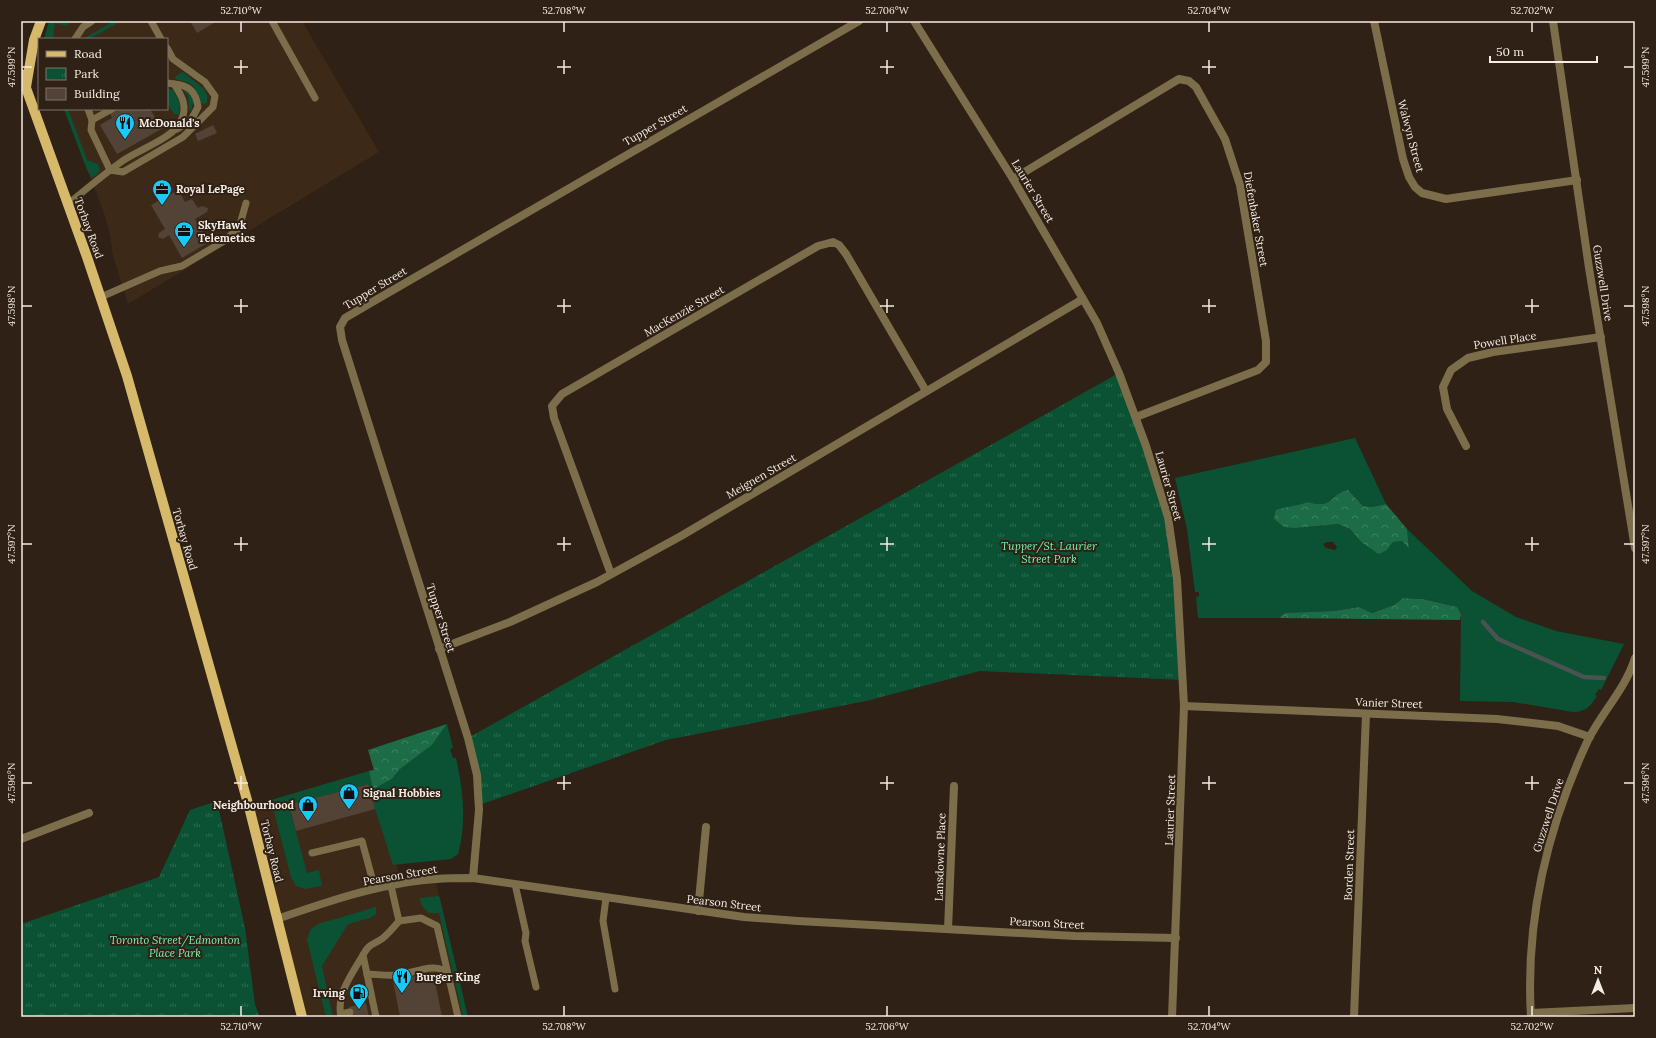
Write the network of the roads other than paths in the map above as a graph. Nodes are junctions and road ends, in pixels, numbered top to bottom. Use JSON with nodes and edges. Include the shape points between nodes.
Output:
{"nodes":[{"id":1,"x":41,"y":21,"type":"edge"},
{"id":2,"x":92,"y":21,"type":"edge"},
{"id":3,"x":151,"y":21,"type":"edge"},
{"id":4,"x":272,"y":21,"type":"edge"},
{"id":5,"x":859,"y":21,"type":"edge"},
{"id":6,"x":914,"y":21,"type":"edge"},
{"id":7,"x":1374,"y":21,"type":"edge"},
{"id":8,"x":1553,"y":21,"type":"edge"},
{"id":9,"x":75,"y":38,"type":"edge"},
{"id":10,"x":161,"y":38,"type":"edge"},
{"id":11,"x":168,"y":50,"type":"edge"},
{"id":12,"x":21,"y":74,"type":"edge"},
{"id":13,"x":171,"y":84,"type":"edge"},
{"id":14,"x":24,"y":86,"type":"edge"},
{"id":15,"x":316,"y":98,"type":"dead end"},
{"id":16,"x":88,"y":110,"type":"edge"},
{"id":17,"x":110,"y":110,"type":"edge"},
{"id":18,"x":92,"y":120,"type":"junction"},
{"id":19,"x":175,"y":130,"type":"junction"},
{"id":20,"x":110,"y":170,"type":"junction"},
{"id":21,"x":1013,"y":179,"type":"junction"},
{"id":22,"x":1577,"y":180,"type":"junction"},
{"id":23,"x":246,"y":203,"type":"dead end"},
{"id":24,"x":68,"y":204,"type":"junction"},
{"id":25,"x":101,"y":298,"type":"junction"},
{"id":26,"x":1083,"y":299,"type":"junction"},
{"id":27,"x":1601,"y":337,"type":"junction"},
{"id":28,"x":926,"y":391,"type":"junction"},
{"id":29,"x":1136,"y":417,"type":"junction"},
{"id":30,"x":1466,"y":446,"type":"dead end"},
{"id":31,"x":1635,"y":548,"type":"edge"},
{"id":32,"x":611,"y":574,"type":"junction"},
{"id":33,"x":439,"y":649,"type":"junction"},
{"id":34,"x":1635,"y":658,"type":"edge"},
{"id":35,"x":1184,"y":706,"type":"junction"},
{"id":36,"x":1366,"y":714,"type":"junction"},
{"id":37,"x":1590,"y":738,"type":"junction"},
{"id":38,"x":954,"y":786,"type":"dead end"},
{"id":39,"x":89,"y":813,"type":"dead end"},
{"id":40,"x":706,"y":827,"type":"dead end"},
{"id":41,"x":21,"y":839,"type":"edge"},
{"id":42,"x":312,"y":853,"type":"dead end"},
{"id":43,"x":473,"y":878,"type":"junction"},
{"id":44,"x":515,"y":884,"type":"junction"},
{"id":45,"x":391,"y":886,"type":"junction"},
{"id":46,"x":375,"y":889,"type":"junction"},
{"id":47,"x":606,"y":898,"type":"junction"},
{"id":48,"x":698,"y":911,"type":"junction"},
{"id":49,"x":277,"y":918,"type":"junction"},
{"id":50,"x":399,"y":921,"type":"junction"},
{"id":51,"x":948,"y":929,"type":"junction"},
{"id":52,"x":1176,"y":938,"type":"junction"},
{"id":53,"x":363,"y":954,"type":"junction"},
{"id":54,"x":367,"y":974,"type":"junction"},
{"id":55,"x":448,"y":974,"type":"junction"},
{"id":56,"x":536,"y":987,"type":"dead end"},
{"id":57,"x":615,"y":989,"type":"dead end"},
{"id":58,"x":1635,"y":1008,"type":"edge"},
{"id":59,"x":350,"y":1012,"type":"dead end"},
{"id":60,"x":341,"y":1015,"type":"edge"},
{"id":61,"x":1531,"y":1015,"type":"edge"},
{"id":62,"x":302,"y":1017,"type":"edge"},
{"id":63,"x":376,"y":1017,"type":"edge"},
{"id":64,"x":458,"y":1017,"type":"edge"},
{"id":65,"x":1172,"y":1017,"type":"edge"},
{"id":66,"x":1354,"y":1017,"type":"edge"}],
"edges":[{"from":1,"to":14,"type":"main road"},
{"from":2,"to":9,"type":"lane","via":[[83,26]]},
{"from":3,"to":10,"type":"lane"},
{"from":4,"to":15,"type":"lane"},
{"from":5,"to":33,"type":"street","name":"Tupper Street","via":[[345,318],[340,327],[342,340]]},
{"from":6,"to":21,"type":"street","name":"Laurier Street"},
{"from":7,"to":22,"type":"street","name":"Walwyn Street","via":[[1403,159],[1415,188],[1422,193],[1446,199]]},
{"from":8,"to":22,"type":"street","name":"Guzzwell Drive"},
{"from":11,"to":20,"type":"lane","via":[[173,59],[205,82],[215,96],[213,107],[183,137],[122,172]]},
{"from":12,"to":14,"type":"main road","name":"Torbay Road"},
{"from":13,"to":19,"type":"lane","via":[[181,94],[185,106]]},
{"from":13,"to":19,"type":"lane","via":[[186,85],[195,94],[198,107],[191,120]]},
{"from":14,"to":24,"type":"main road","name":"Torbay Road"},
{"from":16,"to":18,"type":"lane"},
{"from":17,"to":18,"type":"lane"},
{"from":18,"to":20,"type":"lane","via":[[91,130]]},
{"from":19,"to":20,"type":"lane"},
{"from":20,"to":24,"type":"lane"},
{"from":21,"to":26,"type":"street","name":"Laurier Street"},
{"from":21,"to":29,"type":"street","name":"Diefenbaker Street","via":[[1179,79],[1189,81],[1196,87],[1225,139],[1240,185],[1266,341],[1266,362],[1258,370]]},
{"from":22,"to":27,"type":"street","name":"Guzzwell Drive"},
{"from":23,"to":25,"type":"lane","via":[[239,228],[224,241],[182,266],[160,272]]},
{"from":24,"to":25,"type":"main road","name":"Torbay Road"},
{"from":25,"to":49,"type":"main road","name":"Torbay Road","via":[[127,376]]},
{"from":26,"to":28,"type":"street","name":"Meignen Street"},
{"from":26,"to":29,"type":"street","name":"Laurier Street","via":[[1109,348]]},
{"from":27,"to":30,"type":"street","name":"Powell Place","via":[[1474,356],[1451,370],[1443,387],[1447,409]]},
{"from":27,"to":31,"type":"street","name":"Guzzwell Drive"},
{"from":28,"to":32,"type":"street","name":"Meignen Street","via":[[708,520]]},
{"from":28,"to":32,"type":"street","name":"MacKenzie Street","via":[[846,254],[834,242],[818,246],[562,394],[552,406],[554,418]]},
{"from":29,"to":35,"type":"street","name":"Laurier Street","via":[[1158,482],[1173,543]]},
{"from":32,"to":33,"type":"street","name":"Meignen Street","via":[[510,622]]},
{"from":33,"to":43,"type":"street","name":"Tupper Street","via":[[468,738],[477,775],[479,810]]},
{"from":34,"to":37,"type":"street","name":"Guzzwell Drive","via":[[1614,700]]},
{"from":35,"to":36,"type":"street","name":"Vanier Street"},
{"from":35,"to":52,"type":"street","name":"Laurier Street"},
{"from":36,"to":37,"type":"street","name":"Vanier Street","via":[[1528,721],[1558,726]]},
{"from":36,"to":66,"type":"street","name":"Borden Street"},
{"from":37,"to":61,"type":"street","name":"Guzzwell Drive","via":[[1562,801],[1541,880],[1532,951]]},
{"from":38,"to":51,"type":"street","name":"Lansdowne Place"},
{"from":39,"to":41,"type":"street"},
{"from":40,"to":48,"type":"street"},
{"from":42,"to":46,"type":"lane","via":[[362,841]]},
{"from":43,"to":44,"type":"street","name":"Pearson Street"},
{"from":43,"to":45,"type":"street","name":"Pearson Street","via":[[435,879]]},
{"from":44,"to":47,"type":"street","name":"Pearson Street"},
{"from":44,"to":56,"type":"lane","via":[[526,933],[524,941]]},
{"from":45,"to":46,"type":"street","name":"Pearson Street"},
{"from":45,"to":50,"type":"lane"},
{"from":46,"to":49,"type":"street","name":"Pearson Street"},
{"from":47,"to":48,"type":"street","name":"Pearson Street"},
{"from":47,"to":57,"type":"lane","via":[[603,921]]},
{"from":48,"to":51,"type":"street","name":"Pearson Street","via":[[798,921]]},
{"from":49,"to":62,"type":"main road","name":"Torbay Road"},
{"from":50,"to":53,"type":"lane","via":[[381,940],[366,948]]},
{"from":50,"to":55,"type":"lane","via":[[421,918],[437,926]]},
{"from":51,"to":52,"type":"street","name":"Pearson Street"},
{"from":52,"to":65,"type":"street","name":"Laurier Street"},
{"from":53,"to":54,"type":"lane"},
{"from":53,"to":60,"type":"lane","via":[[345,986],[340,1003]]},
{"from":54,"to":55,"type":"lane","via":[[397,976],[436,968]]},
{"from":54,"to":63,"type":"lane","via":[[371,1008]]},
{"from":55,"to":64,"type":"lane"},
{"from":58,"to":61,"type":"street"},
{"from":59,"to":60,"type":"lane"}]}
